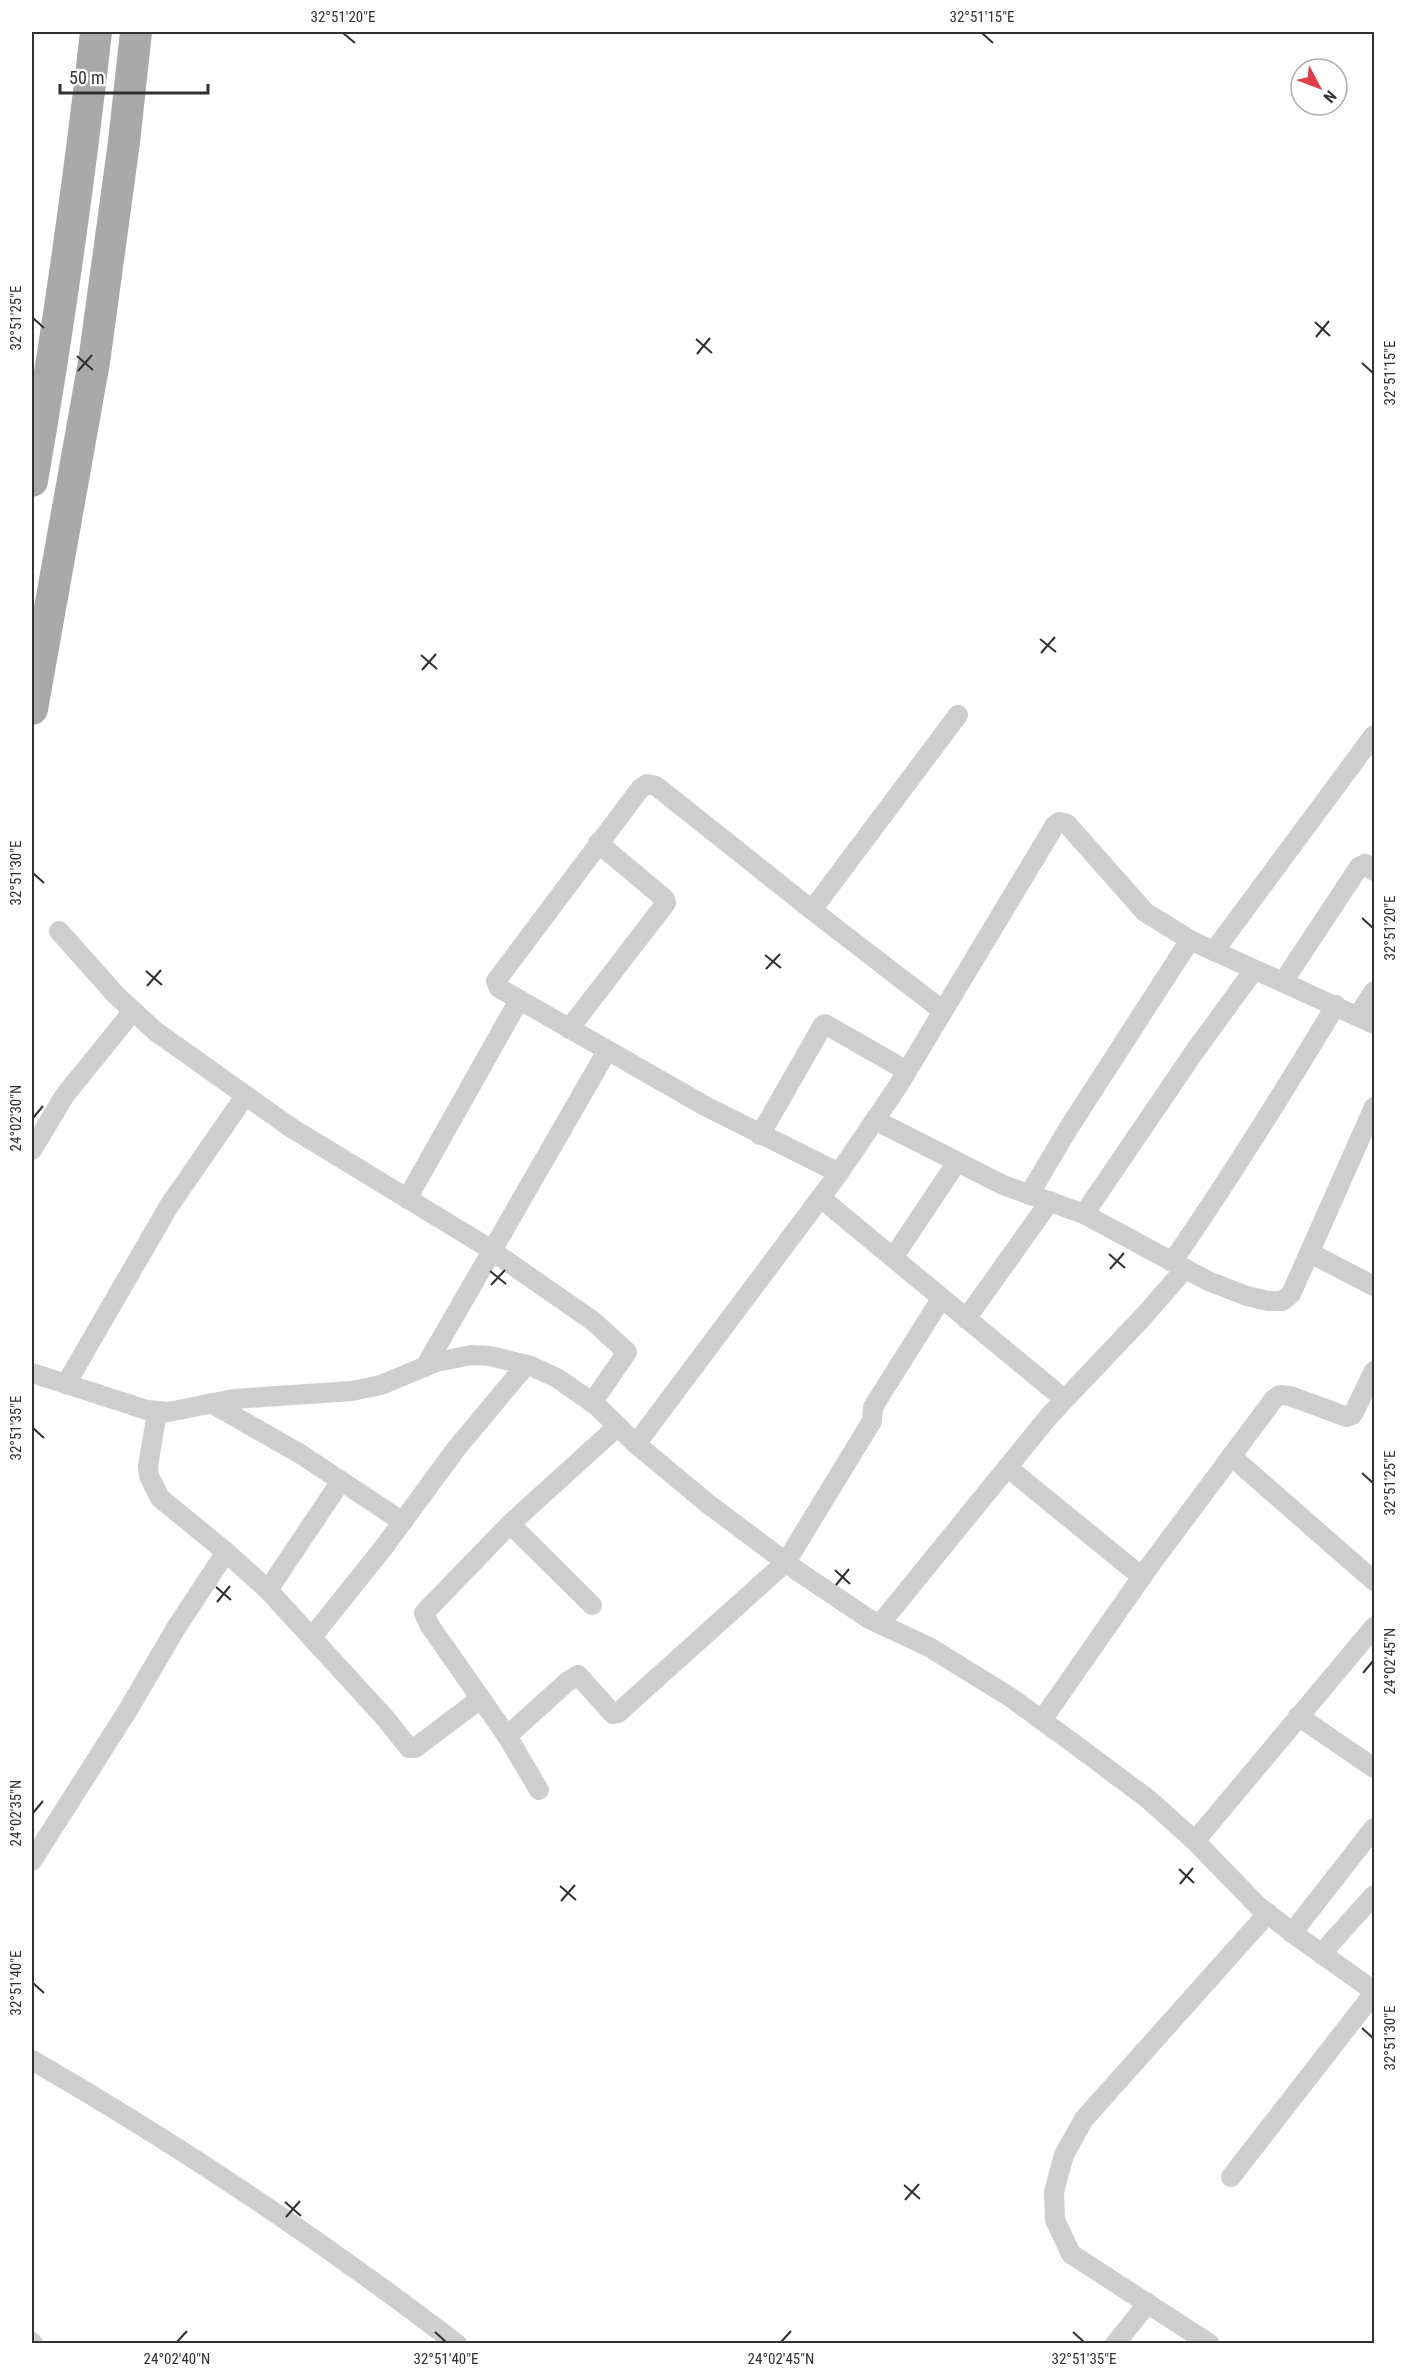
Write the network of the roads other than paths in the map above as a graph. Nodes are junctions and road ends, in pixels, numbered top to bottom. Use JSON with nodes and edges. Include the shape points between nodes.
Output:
{"nodes":[{"id":1,"x":96,"y":32,"type":"edge"},
{"id":2,"x":136,"y":32,"type":"edge"},
{"id":3,"x":32,"y":481,"type":"edge"},
{"id":4,"x":32,"y":709,"type":"edge"},
{"id":5,"x":958,"y":715,"type":"dead end"},
{"id":6,"x":1374,"y":735,"type":"edge"},
{"id":7,"x":598,"y":843,"type":"junction"},
{"id":8,"x":1374,"y":871,"type":"edge"},
{"id":9,"x":812,"y":910,"type":"junction"},
{"id":10,"x":59,"y":931,"type":"dead end"},
{"id":11,"x":1190,"y":940,"type":"junction"},
{"id":12,"x":1214,"y":951,"type":"junction"},
{"id":13,"x":1254,"y":970,"type":"junction"},
{"id":14,"x":1283,"y":982,"type":"junction"},
{"id":15,"x":1374,"y":991,"type":"edge"},
{"id":16,"x":519,"y":1000,"type":"junction"},
{"id":17,"x":1336,"y":1005,"type":"junction"},
{"id":18,"x":133,"y":1011,"type":"junction"},
{"id":19,"x":943,"y":1011,"type":"junction"},
{"id":20,"x":1366,"y":1020,"type":"edge"},
{"id":21,"x":569,"y":1029,"type":"junction"},
{"id":22,"x":607,"y":1051,"type":"junction"},
{"id":23,"x":906,"y":1071,"type":"junction"},
{"id":24,"x":245,"y":1096,"type":"junction"},
{"id":25,"x":1374,"y":1107,"type":"edge"},
{"id":26,"x":875,"y":1120,"type":"junction"},
{"id":27,"x":760,"y":1135,"type":"junction"},
{"id":28,"x":32,"y":1150,"type":"edge"},
{"id":29,"x":957,"y":1162,"type":"junction"},
{"id":30,"x":839,"y":1173,"type":"junction"},
{"id":31,"x":1029,"y":1195,"type":"junction"},
{"id":32,"x":822,"y":1198,"type":"junction"},
{"id":33,"x":407,"y":1199,"type":"junction"},
{"id":34,"x":1050,"y":1201,"type":"junction"},
{"id":35,"x":1084,"y":1214,"type":"junction"},
{"id":36,"x":493,"y":1251,"type":"junction"},
{"id":37,"x":1310,"y":1253,"type":"junction"},
{"id":38,"x":893,"y":1258,"type":"junction"},
{"id":39,"x":1178,"y":1265,"type":"junction"},
{"id":40,"x":1374,"y":1286,"type":"edge"},
{"id":41,"x":941,"y":1299,"type":"junction"},
{"id":42,"x":966,"y":1319,"type":"junction"},
{"id":43,"x":526,"y":1365,"type":"junction"},
{"id":44,"x":425,"y":1367,"type":"junction"},
{"id":45,"x":1374,"y":1371,"type":"edge"},
{"id":46,"x":32,"y":1373,"type":"edge"},
{"id":47,"x":66,"y":1384,"type":"junction"},
{"id":48,"x":1064,"y":1399,"type":"junction"},
{"id":49,"x":592,"y":1402,"type":"junction"},
{"id":50,"x":211,"y":1403,"type":"junction"},
{"id":51,"x":157,"y":1412,"type":"junction"},
{"id":52,"x":618,"y":1426,"type":"junction"},
{"id":53,"x":636,"y":1444,"type":"junction"},
{"id":54,"x":1231,"y":1456,"type":"junction"},
{"id":55,"x":1006,"y":1467,"type":"junction"},
{"id":56,"x":341,"y":1481,"type":"junction"},
{"id":57,"x":403,"y":1522,"type":"junction"},
{"id":58,"x":510,"y":1524,"type":"junction"},
{"id":59,"x":226,"y":1552,"type":"junction"},
{"id":60,"x":786,"y":1562,"type":"junction"},
{"id":61,"x":1142,"y":1577,"type":"junction"},
{"id":62,"x":1374,"y":1581,"type":"edge"},
{"id":63,"x":268,"y":1590,"type":"junction"},
{"id":64,"x":592,"y":1605,"type":"dead end"},
{"id":65,"x":880,"y":1624,"type":"junction"},
{"id":66,"x":1374,"y":1627,"type":"edge"},
{"id":67,"x":312,"y":1637,"type":"junction"},
{"id":68,"x":480,"y":1699,"type":"junction"},
{"id":69,"x":1298,"y":1716,"type":"junction"},
{"id":70,"x":1042,"y":1720,"type":"junction"},
{"id":71,"x":507,"y":1736,"type":"junction"},
{"id":72,"x":1374,"y":1768,"type":"edge"},
{"id":73,"x":539,"y":1790,"type":"dead end"},
{"id":74,"x":1374,"y":1828,"type":"edge"},
{"id":75,"x":1196,"y":1842,"type":"junction"},
{"id":76,"x":32,"y":1861,"type":"edge"},
{"id":77,"x":1374,"y":1895,"type":"edge"},
{"id":78,"x":1268,"y":1913,"type":"junction"},
{"id":79,"x":1292,"y":1933,"type":"junction"},
{"id":80,"x":1321,"y":1954,"type":"junction"},
{"id":81,"x":1374,"y":1992,"type":"edge"},
{"id":82,"x":32,"y":2060,"type":"edge"},
{"id":83,"x":1231,"y":2177,"type":"dead end"},
{"id":84,"x":1149,"y":2303,"type":"junction"},
{"id":85,"x":457,"y":2343,"type":"edge"},
{"id":86,"x":1115,"y":2343,"type":"edge"},
{"id":87,"x":1210,"y":2343,"type":"edge"}],
"edges":[{"from":1,"to":3,"type":"main road","via":[[70,249]]},
{"from":2,"to":4,"type":"main road","via":[[94,362]]},
{"from":5,"to":9,"type":"street"},
{"from":6,"to":12,"type":"street"},
{"from":7,"to":9,"type":"street","via":[[640,789],[647,784],[656,786]]},
{"from":7,"to":16,"type":"street","via":[[496,981],[497,987]]},
{"from":7,"to":21,"type":"street","via":[[666,903]]},
{"from":8,"to":14,"type":"street","via":[[1365,864],[1359,867]]},
{"from":9,"to":19,"type":"street"},
{"from":10,"to":18,"type":"street"},
{"from":11,"to":12,"type":"street"},
{"from":11,"to":19,"type":"street","via":[[1145,912],[1067,824],[1059,822]]},
{"from":11,"to":31,"type":"street"},
{"from":12,"to":13,"type":"street"},
{"from":13,"to":14,"type":"street"},
{"from":13,"to":35,"type":"street"},
{"from":14,"to":17,"type":"street"},
{"from":15,"to":20,"type":"street"},
{"from":16,"to":21,"type":"street"},
{"from":16,"to":33,"type":"street"},
{"from":17,"to":20,"type":"street"},
{"from":17,"to":39,"type":"street"},
{"from":18,"to":24,"type":"street"},
{"from":18,"to":28,"type":"street","via":[[65,1095]]},
{"from":19,"to":23,"type":"street"},
{"from":21,"to":22,"type":"street"},
{"from":22,"to":27,"type":"street"},
{"from":22,"to":36,"type":"street"},
{"from":23,"to":26,"type":"street"},
{"from":23,"to":27,"type":"street","via":[[823,1025]]},
{"from":24,"to":33,"type":"street"},
{"from":24,"to":47,"type":"street","via":[[170,1206]]},
{"from":25,"to":37,"type":"street"},
{"from":26,"to":29,"type":"street"},
{"from":26,"to":30,"type":"street"},
{"from":27,"to":30,"type":"street"},
{"from":29,"to":31,"type":"street"},
{"from":29,"to":38,"type":"street"},
{"from":30,"to":32,"type":"street"},
{"from":31,"to":34,"type":"street"},
{"from":32,"to":38,"type":"street"},
{"from":32,"to":53,"type":"street"},
{"from":33,"to":36,"type":"street"},
{"from":34,"to":35,"type":"street"},
{"from":34,"to":42,"type":"street"},
{"from":35,"to":39,"type":"street"},
{"from":36,"to":44,"type":"street"},
{"from":36,"to":49,"type":"street","via":[[593,1321],[627,1352]]},
{"from":37,"to":39,"type":"street","via":[[1291,1294],[1282,1301],[1247,1296]]},
{"from":37,"to":40,"type":"street"},
{"from":38,"to":41,"type":"street"},
{"from":39,"to":48,"type":"street","via":[[1143,1317]]},
{"from":41,"to":42,"type":"street"},
{"from":41,"to":60,"type":"street","via":[[873,1407],[872,1421]]},
{"from":42,"to":48,"type":"street"},
{"from":43,"to":44,"type":"street","via":[[472,1355]]},
{"from":43,"to":49,"type":"street","via":[[557,1378]]},
{"from":43,"to":57,"type":"street","via":[[456,1449]]},
{"from":44,"to":50,"type":"street","via":[[381,1385],[352,1391],[234,1398]]},
{"from":45,"to":54,"type":"street","via":[[1353,1415],[1347,1417],[1280,1395]]},
{"from":46,"to":47,"type":"street"},
{"from":47,"to":51,"type":"street"},
{"from":48,"to":55,"type":"street"},
{"from":49,"to":52,"type":"street"},
{"from":50,"to":51,"type":"street"},
{"from":50,"to":56,"type":"street"},
{"from":51,"to":59,"type":"street","via":[[148,1466],[152,1483],[160,1498]]},
{"from":52,"to":53,"type":"street"},
{"from":52,"to":58,"type":"street"},
{"from":53,"to":60,"type":"street"},
{"from":54,"to":61,"type":"street"},
{"from":54,"to":62,"type":"street"},
{"from":55,"to":61,"type":"street"},
{"from":55,"to":65,"type":"street"},
{"from":56,"to":57,"type":"street"},
{"from":56,"to":63,"type":"street"},
{"from":57,"to":67,"type":"street"},
{"from":58,"to":64,"type":"street"},
{"from":58,"to":68,"type":"street","via":[[424,1613]]},
{"from":59,"to":63,"type":"street"},
{"from":59,"to":76,"type":"street"},
{"from":60,"to":65,"type":"street"},
{"from":60,"to":71,"type":"street","via":[[618,1713],[613,1714],[578,1675]]},
{"from":61,"to":70,"type":"street"},
{"from":63,"to":67,"type":"street"},
{"from":65,"to":70,"type":"street","via":[[930,1647]]},
{"from":66,"to":69,"type":"street"},
{"from":67,"to":68,"type":"street","via":[[410,1749]]},
{"from":68,"to":71,"type":"street"},
{"from":69,"to":72,"type":"street"},
{"from":69,"to":75,"type":"street"},
{"from":70,"to":75,"type":"street","via":[[1148,1799]]},
{"from":71,"to":73,"type":"street"},
{"from":74,"to":79,"type":"street"},
{"from":75,"to":78,"type":"street"},
{"from":77,"to":80,"type":"street"},
{"from":78,"to":79,"type":"street"},
{"from":78,"to":84,"type":"street","via":[[1084,2119],[1064,2155],[1054,2192],[1055,2220],[1071,2254]]},
{"from":79,"to":80,"type":"street"},
{"from":80,"to":81,"type":"street"},
{"from":81,"to":83,"type":"street"},
{"from":82,"to":85,"type":"street","via":[[129,2117],[296,2228]]},
{"from":84,"to":86,"type":"street"},
{"from":84,"to":87,"type":"street"}]}
